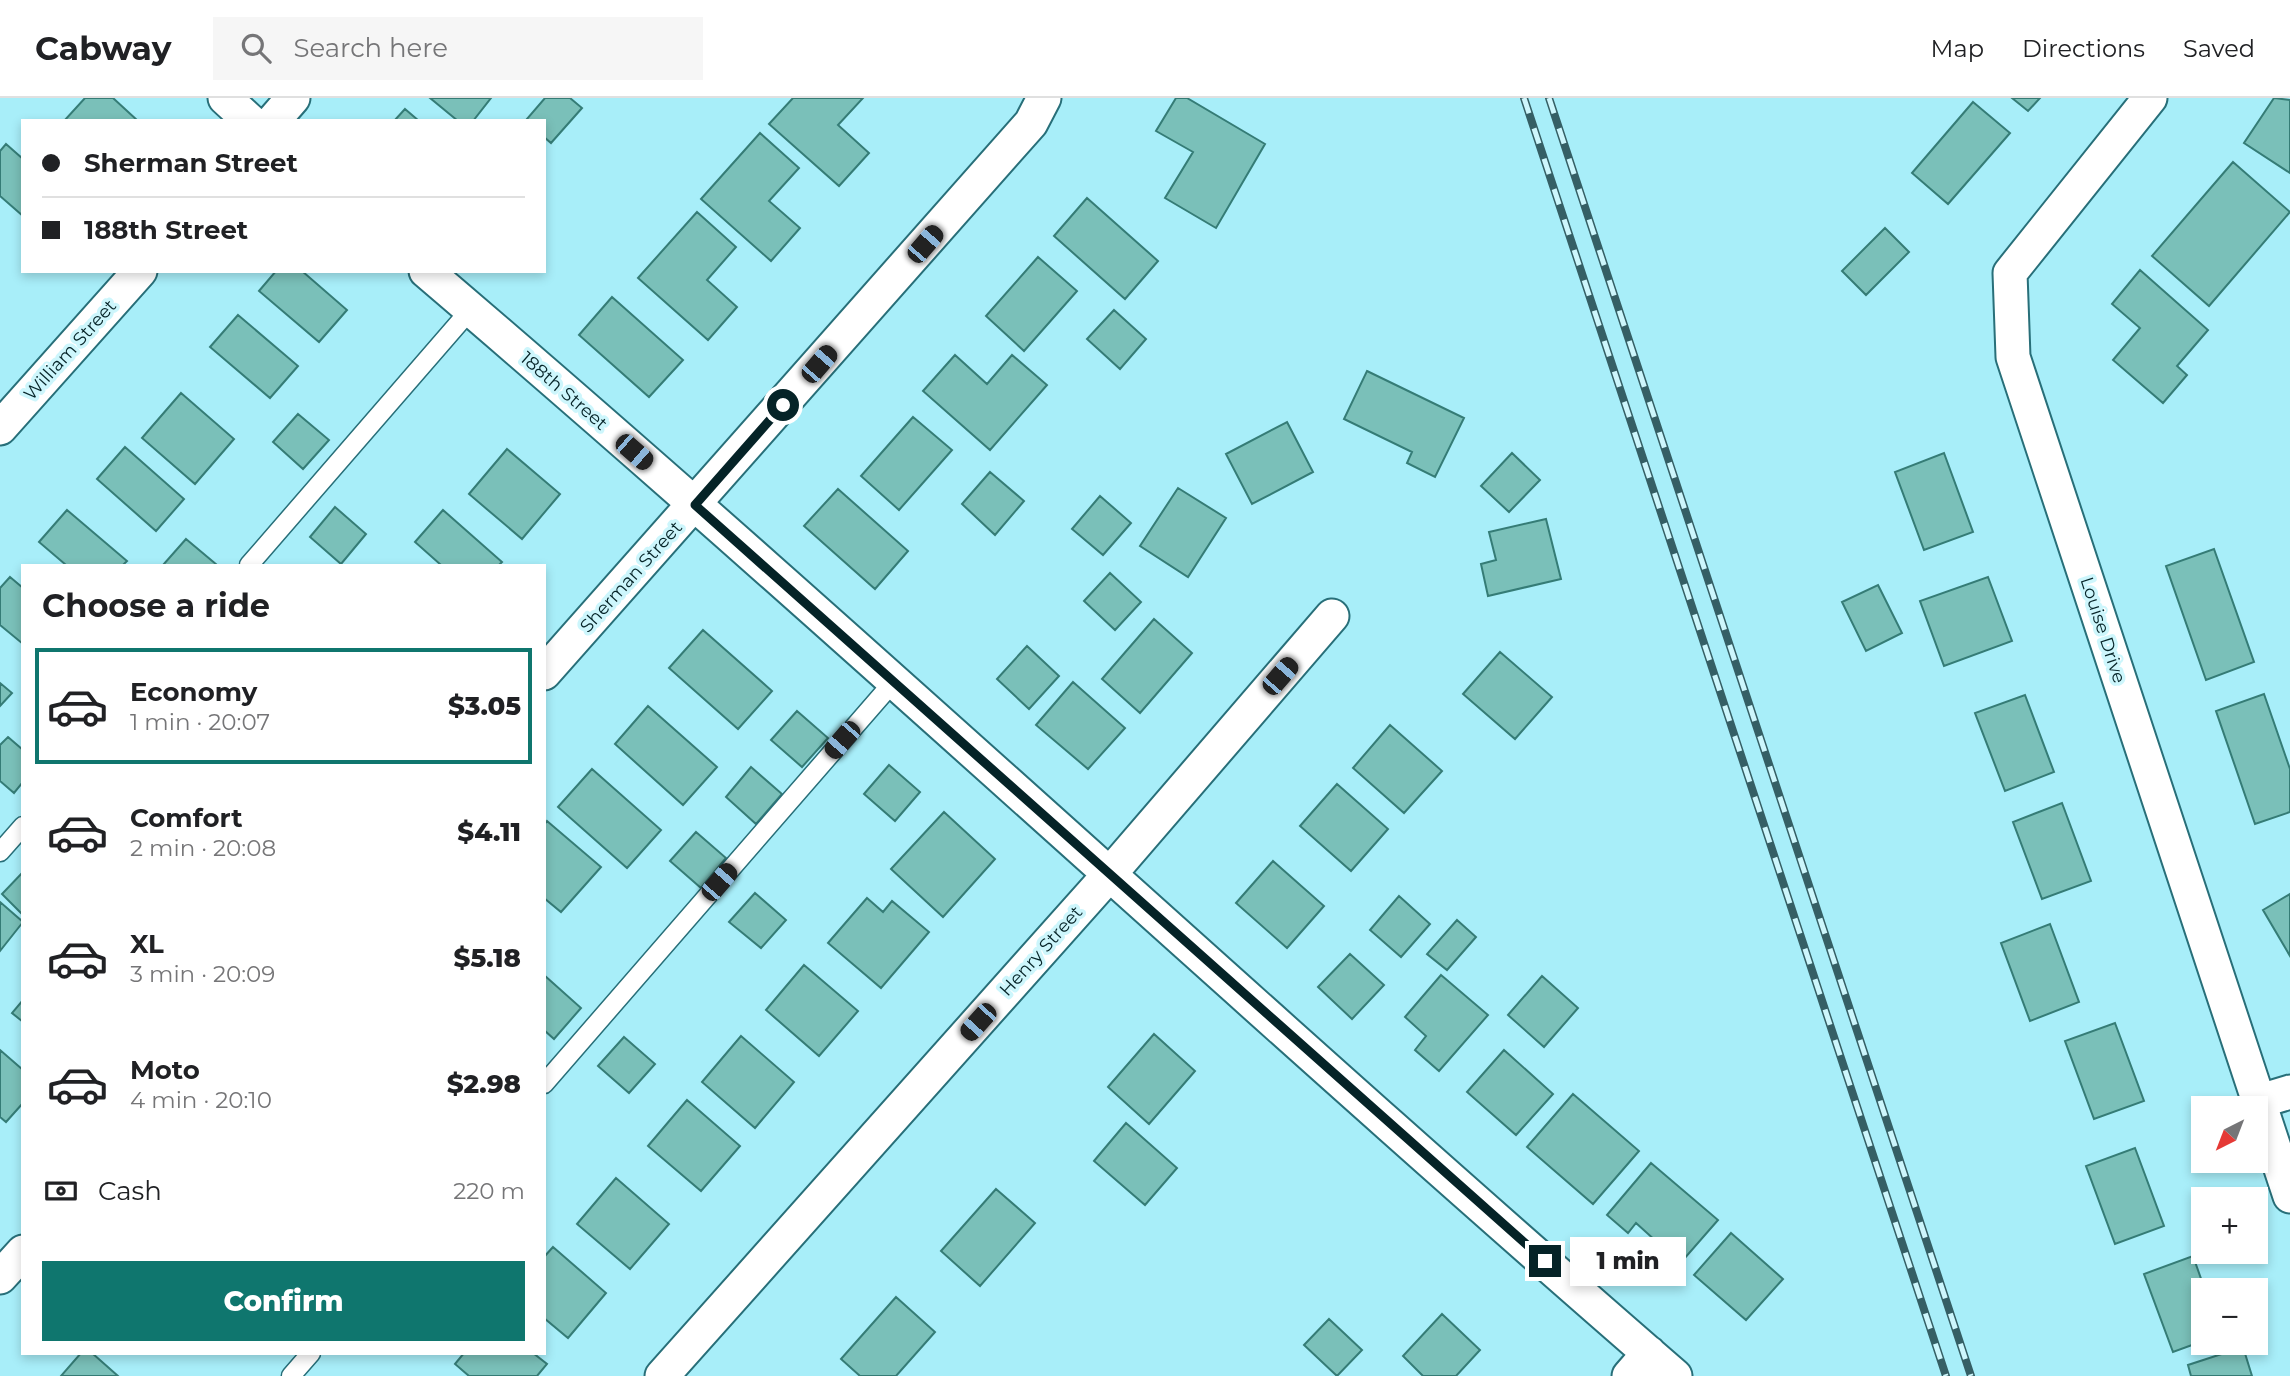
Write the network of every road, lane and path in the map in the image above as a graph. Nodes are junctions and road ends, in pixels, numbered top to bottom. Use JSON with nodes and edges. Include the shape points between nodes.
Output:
{"nodes":[{"id":1,"x":225,"y":98,"type":"edge"},
{"id":2,"x":293,"y":98,"type":"edge"},
{"id":3,"x":1044,"y":98,"type":"edge"},
{"id":4,"x":2150,"y":98,"type":"edge"},
{"id":5,"x":248,"y":119,"type":"edge"},
{"id":6,"x":275,"y":119,"type":"edge"},
{"id":7,"x":138,"y":273,"type":"edge"},
{"id":8,"x":428,"y":273,"type":"edge"},
{"id":9,"x":471,"y":310,"type":"junction"},
{"id":10,"x":0,"y":428,"type":"edge"},
{"id":11,"x":695,"y":505,"type":"junction"},
{"id":12,"x":250,"y":564,"type":"edge"},
{"id":13,"x":1332,"y":616,"type":"dead end"},
{"id":14,"x":546,"y":671,"type":"edge"},
{"id":15,"x":895,"y":680,"type":"junction"},
{"id":16,"x":21,"y":828,"type":"edge"},
{"id":17,"x":0,"y":852,"type":"edge"},
{"id":18,"x":1108,"y":876,"type":"junction"},
{"id":19,"x":546,"y":1082,"type":"edge"},
{"id":20,"x":2275,"y":1096,"type":"edge"},
{"id":21,"x":2290,"y":1196,"type":"edge"},
{"id":22,"x":21,"y":1254,"type":"edge"},
{"id":23,"x":0,"y":1277,"type":"edge"},
{"id":24,"x":309,"y":1355,"type":"edge"},
{"id":25,"x":1639,"y":1365,"type":"edge"},
{"id":26,"x":291,"y":1376,"type":"edge"},
{"id":27,"x":662,"y":1376,"type":"edge"},
{"id":28,"x":1675,"y":1376,"type":"edge"}],
"edges":[{"from":1,"to":5,"type":"street"},
{"from":2,"to":6,"type":"street"},
{"from":3,"to":11,"type":"street","name":"Sherman Street","via":[[1031,123]]},
{"from":4,"to":20,"type":"street","name":"Louise Drive","via":[[2010,273],[2012,357]]},
{"from":7,"to":10,"type":"street","name":"William Street"},
{"from":8,"to":9,"type":"street","name":"188th Street"},
{"from":9,"to":11,"type":"street","name":"188th Street"},
{"from":9,"to":12,"type":"lane"},
{"from":11,"to":14,"type":"street","name":"Sherman Street"},
{"from":11,"to":15,"type":"street","name":"188th Street"},
{"from":13,"to":18,"type":"street","name":"Henry Street"},
{"from":15,"to":18,"type":"street","name":"188th Street"},
{"from":15,"to":19,"type":"lane"},
{"from":16,"to":17,"type":"lane"},
{"from":18,"to":25,"type":"street","name":"188th Street"},
{"from":18,"to":27,"type":"street","name":"Henry Street"},
{"from":20,"to":21,"type":"street","name":"Louise Drive"},
{"from":22,"to":23,"type":"street"},
{"from":24,"to":26,"type":"lane"},
{"from":25,"to":28,"type":"street","name":"188th Street"}]}
